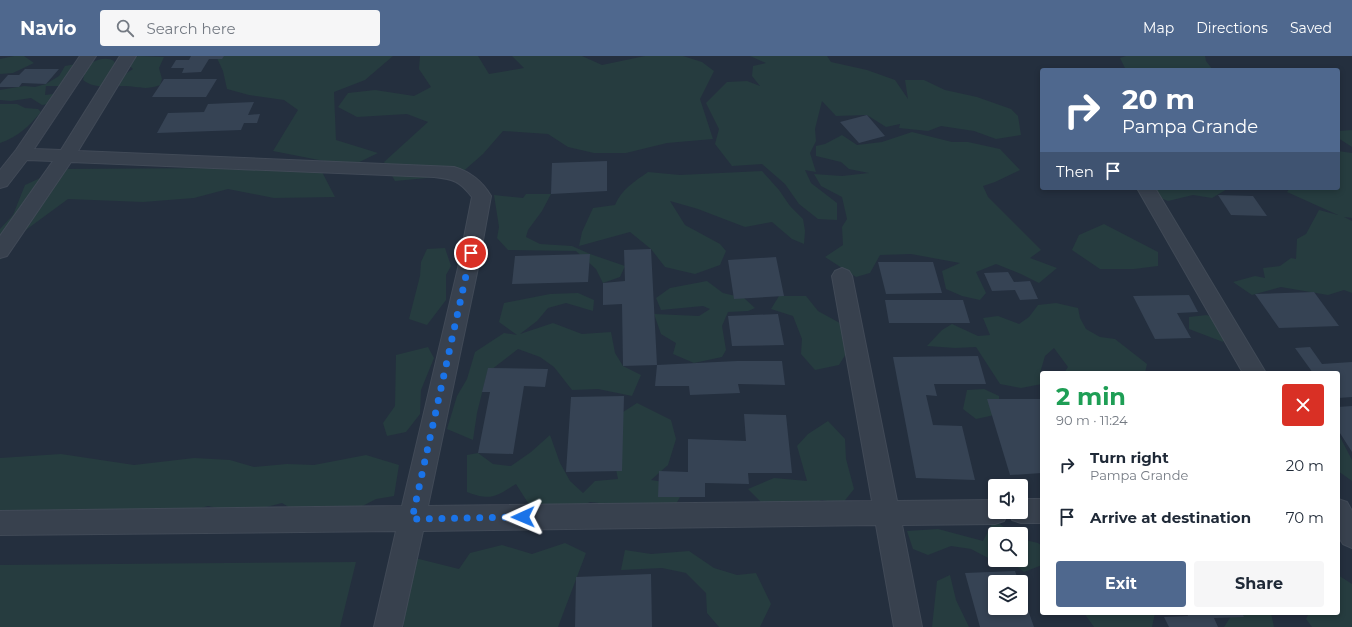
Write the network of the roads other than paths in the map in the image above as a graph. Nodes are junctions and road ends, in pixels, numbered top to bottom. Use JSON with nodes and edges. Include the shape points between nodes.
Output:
{"nodes":[{"id":1,"x":88,"y":56,"type":"edge"},
{"id":2,"x":128,"y":56,"type":"edge"},
{"id":3,"x":22,"y":154,"type":"junction"},
{"id":4,"x":66,"y":156,"type":"junction"},
{"id":5,"x":0,"y":182,"type":"edge"},
{"id":6,"x":1147,"y":190,"type":"edge"},
{"id":7,"x":0,"y":251,"type":"edge"},
{"id":8,"x":842,"y":276,"type":"dead end"},
{"id":9,"x":1254,"y":371,"type":"edge"},
{"id":10,"x":1340,"y":508,"type":"edge"},
{"id":11,"x":1352,"y":508,"type":"edge"},
{"id":12,"x":1028,"y":511,"type":"edge"},
{"id":13,"x":1040,"y":511,"type":"edge"},
{"id":14,"x":988,"y":512,"type":"edge"},
{"id":15,"x":887,"y":513,"type":"junction"},
{"id":16,"x":1340,"y":514,"type":"edge"},
{"id":17,"x":412,"y":519,"type":"junction"},
{"id":18,"x":0,"y":523,"type":"edge"},
{"id":19,"x":1352,"y":535,"type":"edge"},
{"id":20,"x":388,"y":627,"type":"edge"},
{"id":21,"x":908,"y":627,"type":"edge"}],
"edges":[{"from":1,"to":3,"type":"street"},
{"from":2,"to":4,"type":"street"},
{"from":3,"to":4,"type":"street"},
{"from":3,"to":5,"type":"street"},
{"from":4,"to":7,"type":"street"},
{"from":4,"to":17,"type":"street","via":[[434,171],[454,173],[470,180],[482,196]]},
{"from":6,"to":9,"type":"street"},
{"from":8,"to":15,"type":"street"},
{"from":10,"to":11,"type":"street"},
{"from":12,"to":13,"type":"street"},
{"from":14,"to":15,"type":"street"},
{"from":15,"to":17,"type":"street"},
{"from":15,"to":21,"type":"street"},
{"from":16,"to":19,"type":"street"},
{"from":17,"to":18,"type":"street"},
{"from":17,"to":20,"type":"street"}]}
